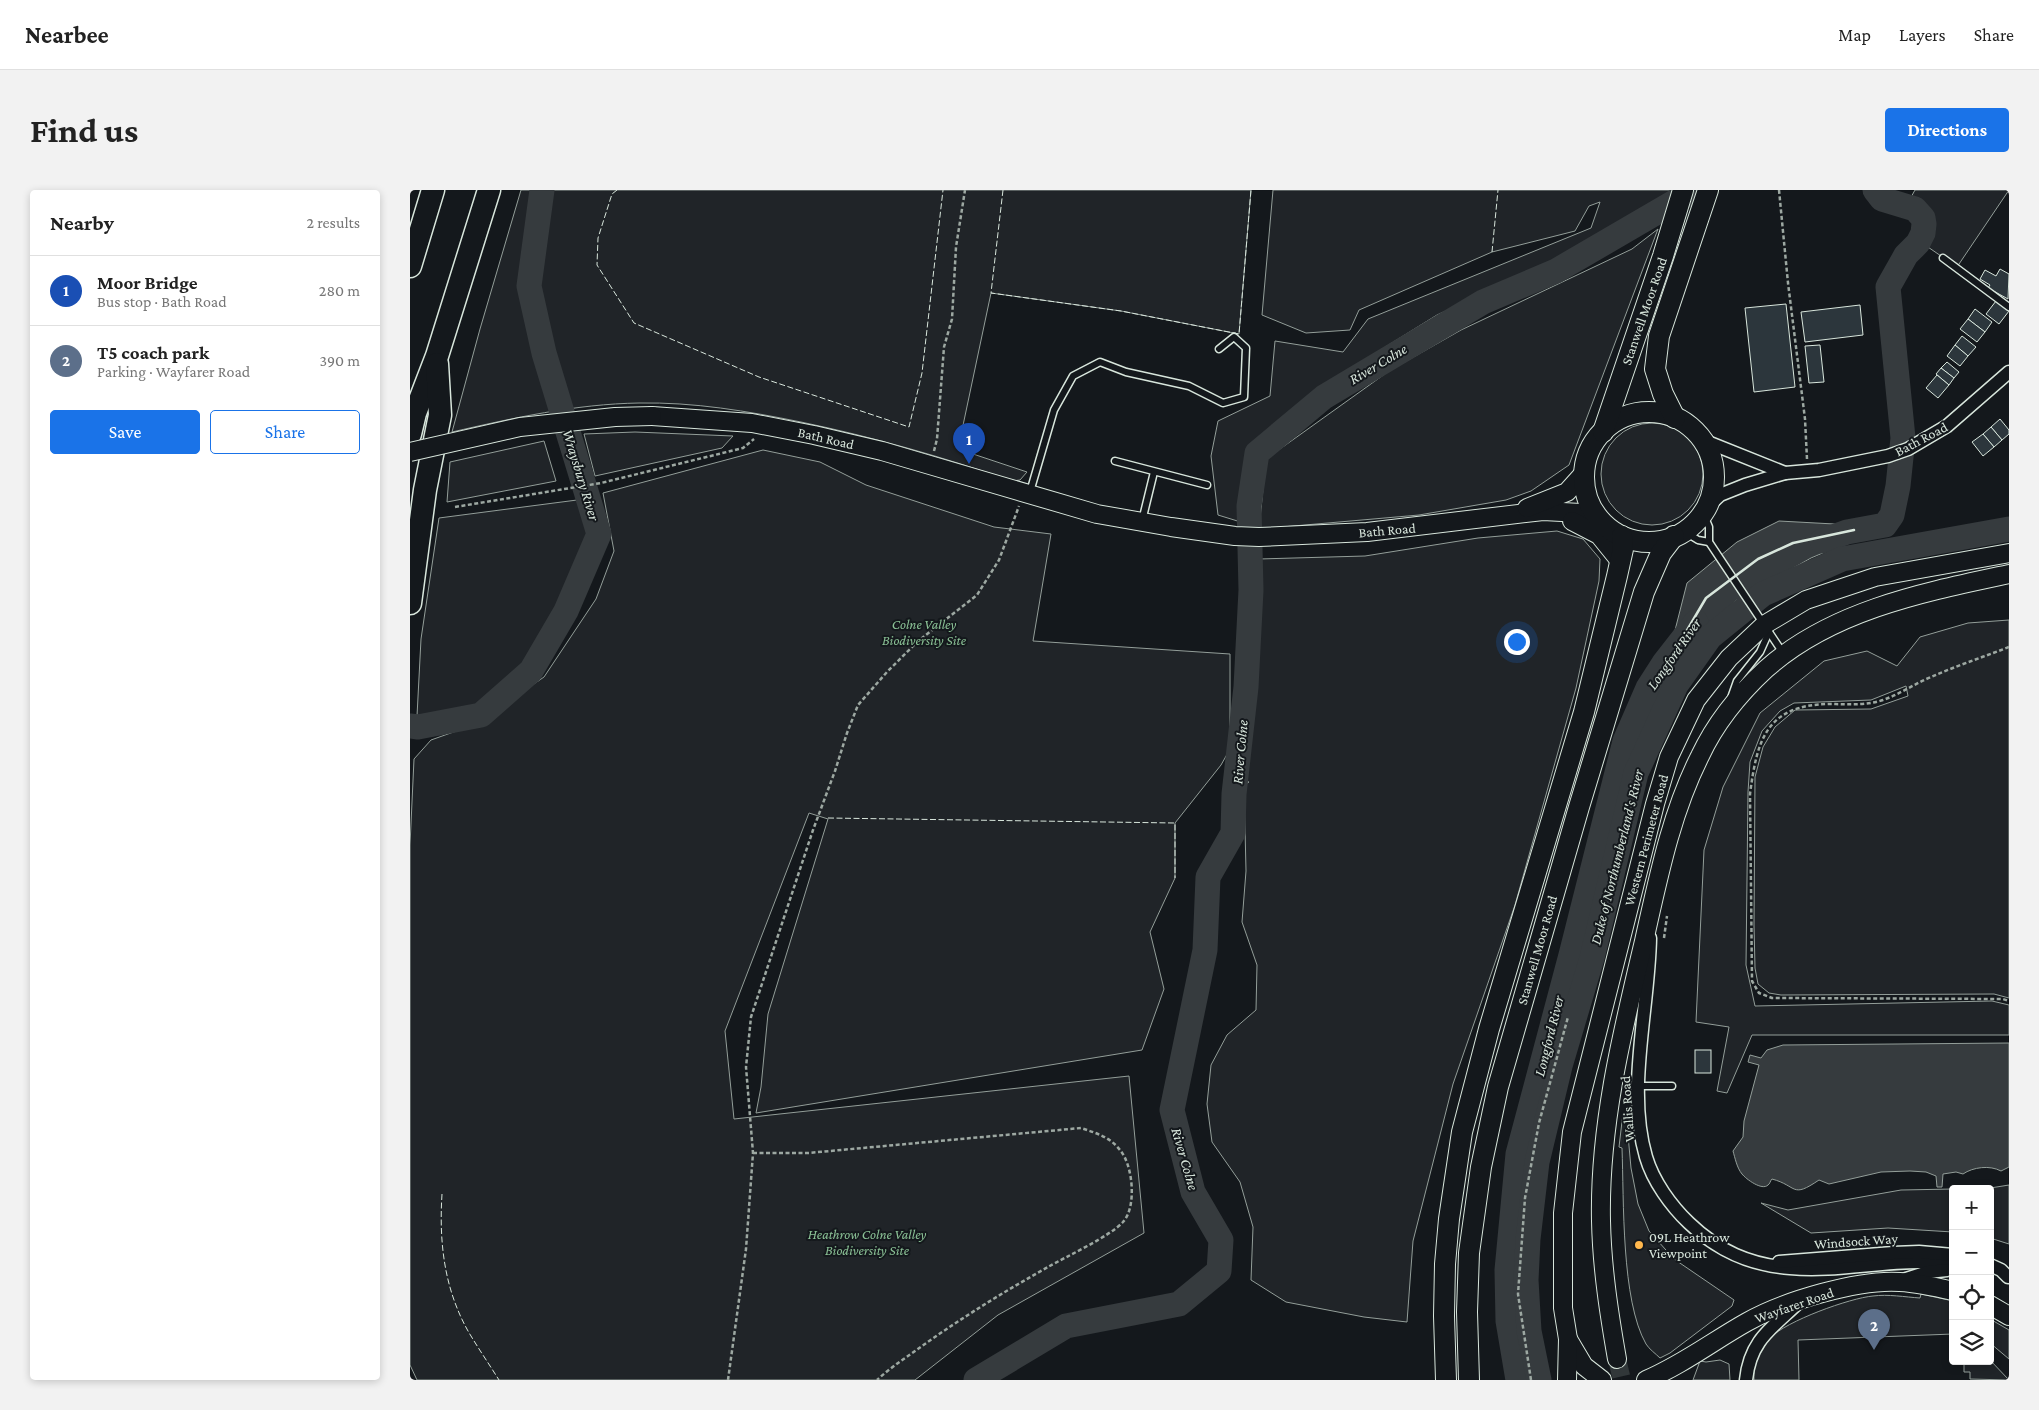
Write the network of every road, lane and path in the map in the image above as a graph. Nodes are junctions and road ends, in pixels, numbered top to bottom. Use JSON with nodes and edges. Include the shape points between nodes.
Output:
{"nodes":[{"id":1,"x":433,"y":190,"type":"edge"},
{"id":2,"x":489,"y":190,"type":"edge"},
{"id":3,"x":965,"y":190,"type":"edge"},
{"id":4,"x":1683,"y":190,"type":"edge"},
{"id":5,"x":1708,"y":190,"type":"edge"},
{"id":6,"x":1779,"y":190,"type":"edge"},
{"id":7,"x":1943,"y":258,"type":"dead end"},
{"id":8,"x":410,"y":266,"type":"edge"},
{"id":9,"x":2009,"y":307,"type":"edge"},
{"id":10,"x":1219,"y":349,"type":"dead end"},
{"id":11,"x":437,"y":356,"type":"junction"},
{"id":12,"x":2009,"y":372,"type":"edge"},
{"id":13,"x":1675,"y":418,"type":"junction"},
{"id":14,"x":768,"y":426,"type":"junction"},
{"id":15,"x":1603,"y":432,"type":"junction"},
{"id":16,"x":410,"y":434,"type":"edge"},
{"id":17,"x":1705,"y":440,"type":"junction"},
{"id":18,"x":410,"y":452,"type":"edge"},
{"id":19,"x":1115,"y":461,"type":"dead end"},
{"id":20,"x":929,"y":466,"type":"junction"},
{"id":21,"x":1807,"y":471,"type":"junction"},
{"id":22,"x":1154,"y":472,"type":"junction"},
{"id":23,"x":1785,"y":472,"type":"junction"},
{"id":24,"x":1584,"y":473,"type":"junction"},
{"id":25,"x":1207,"y":485,"type":"dead end"},
{"id":26,"x":1026,"y":494,"type":"junction"},
{"id":27,"x":455,"y":507,"type":"dead end"},
{"id":28,"x":1543,"y":511,"type":"junction"},
{"id":29,"x":1704,"y":511,"type":"junction"},
{"id":30,"x":1515,"y":513,"type":"junction"},
{"id":31,"x":1142,"y":522,"type":"junction"},
{"id":32,"x":1602,"y":522,"type":"junction"},
{"id":33,"x":1680,"y":534,"type":"junction"},
{"id":34,"x":1622,"y":536,"type":"junction"},
{"id":35,"x":1710,"y":543,"type":"junction"},
{"id":36,"x":2009,"y":553,"type":"edge"},
{"id":37,"x":1620,"y":561,"type":"junction"},
{"id":38,"x":2009,"y":574,"type":"edge"},
{"id":39,"x":410,"y":603,"type":"edge"},
{"id":40,"x":1764,"y":624,"type":"junction"},
{"id":41,"x":2009,"y":647,"type":"edge"},
{"id":42,"x":1784,"y":655,"type":"junction"},
{"id":43,"x":1724,"y":718,"type":"junction"},
{"id":44,"x":1658,"y":914,"type":"junction"},
{"id":45,"x":1663,"y":942,"type":"dead end"},
{"id":46,"x":2009,"y":1001,"type":"edge"},
{"id":47,"x":1568,"y":1017,"type":"dead end"},
{"id":48,"x":1639,"y":1086,"type":"junction"},
{"id":49,"x":1672,"y":1086,"type":"dead end"},
{"id":50,"x":753,"y":1153,"type":"junction"},
{"id":51,"x":1949,"y":1255,"type":"edge"},
{"id":52,"x":1761,"y":1265,"type":"junction"},
{"id":53,"x":1994,"y":1266,"type":"edge"},
{"id":54,"x":1949,"y":1267,"type":"edge"},
{"id":55,"x":1949,"y":1269,"type":"edge"},
{"id":56,"x":1994,"y":1274,"type":"edge"},
{"id":57,"x":2008,"y":1278,"type":"edge"},
{"id":58,"x":1899,"y":1282,"type":"junction"},
{"id":59,"x":1949,"y":1290,"type":"edge"},
{"id":60,"x":1802,"y":1299,"type":"junction"},
{"id":61,"x":1994,"y":1307,"type":"edge"},
{"id":62,"x":2009,"y":1316,"type":"edge"},
{"id":63,"x":1568,"y":1339,"type":"junction"},
{"id":64,"x":1617,"y":1359,"type":"tunnel mouth"},
{"id":65,"x":728,"y":1380,"type":"edge"},
{"id":66,"x":877,"y":1380,"type":"edge"},
{"id":67,"x":1446,"y":1380,"type":"edge"},
{"id":68,"x":1468,"y":1380,"type":"edge"},
{"id":69,"x":1531,"y":1380,"type":"edge"},
{"id":70,"x":1567,"y":1380,"type":"edge"},
{"id":71,"x":1602,"y":1380,"type":"edge"},
{"id":72,"x":1646,"y":1380,"type":"edge"},
{"id":73,"x":1746,"y":1380,"type":"edge"}],
"edges":[{"from":1,"to":8,"type":"highway"},
{"from":2,"to":11,"type":"highway"},
{"from":3,"to":20,"type":"path","via":[[956,247],[952,319],[944,347],[937,439]]},
{"from":4,"to":15,"type":"main road","name":"Stanwell Moor Road"},
{"from":5,"to":13,"type":"main road","name":"Stanwell Moor Road","via":[[1659,336],[1655,369],[1662,394]]},
{"from":6,"to":21,"type":"path","via":[[1805,419]]},
{"from":7,"to":9,"type":"lane"},
{"from":10,"to":26,"type":"lane","via":[[1234,337],[1246,348],[1244,397],[1223,403],[1189,386],[1126,372],[1100,362],[1073,376],[1054,410]]},
{"from":11,"to":16,"type":"highway"},
{"from":11,"to":39,"type":"highway","via":[[440,415],[424,490]]},
{"from":12,"to":21,"type":"street","name":"Bath Road","via":[[1948,426],[1908,449],[1888,456]]},
{"from":13,"to":15,"type":"main road","via":[[1646,412],[1631,413]]},
{"from":13,"to":17,"type":"main road"},
{"from":14,"to":18,"type":"street","name":"Bath Road","bridge":true,"via":[[700,418],[607,418],[520,427]]},
{"from":14,"to":20,"type":"street","name":"Bath Road"},
{"from":14,"to":27,"type":"path","via":[[743,448],[601,484]]},
{"from":15,"to":24,"type":"main road","via":[[1587,456]]},
{"from":17,"to":23,"type":"street","name":"Bath Road"},
{"from":17,"to":29,"type":"main road","via":[[1714,477]]},
{"from":19,"to":22,"type":"lane"},
{"from":20,"to":26,"type":"street","name":"Bath Road"},
{"from":21,"to":23,"type":"street","name":"Bath Road"},
{"from":22,"to":25,"type":"lane"},
{"from":22,"to":31,"type":"lane"},
{"from":23,"to":29,"type":"street","name":"Bath Road","via":[[1720,495]]},
{"from":24,"to":30,"type":"street","name":"Bath Road","via":[[1567,492]]},
{"from":24,"to":32,"type":"main road","via":[[1585,489]]},
{"from":26,"to":31,"type":"street","name":"Bath Road","via":[[1096,514]]},
{"from":26,"to":50,"type":"path","via":[[999,560],[977,595],[924,636],[858,706],[750,1017],[746,1067]]},
{"from":28,"to":30,"type":"street","name":"Bath Road"},
{"from":28,"to":32,"type":"street","name":"Bath Road","via":[[1581,513]]},
{"from":28,"to":37,"type":"street","via":[[1578,523],[1599,535]]},
{"from":29,"to":33,"type":"main road"},
{"from":29,"to":35,"type":"lane"},
{"from":30,"to":31,"type":"street","name":"Bath Road","via":[[1367,532],[1259,537]]},
{"from":32,"to":34,"type":"main road"},
{"from":33,"to":34,"type":"main road","via":[[1646,542]]},
{"from":33,"to":35,"type":"lane"},
{"from":33,"to":68,"type":"main road","name":"Stanwell Moor Road","via":[[1661,553],[1644,592],[1498,1088],[1480,1175],[1470,1253]]},
{"from":34,"to":37,"type":"main road","name":"Stanwell Moor Road"},
{"from":35,"to":40,"type":"lane"},
{"from":36,"to":40,"type":"street","name":"Western Perimeter Road","via":[[1875,577],[1806,600]]},
{"from":37,"to":67,"type":"main road","name":"Stanwell Moor Road","via":[[1584,712],[1489,1029],[1462,1132],[1445,1264]]},
{"from":38,"to":42,"type":"street","name":"Western Perimeter Road","via":[[1867,610]]},
{"from":40,"to":42,"type":"lane"},
{"from":40,"to":43,"type":"lane","name":"Western Perimeter Road","via":[[1760,652],[1737,681]]},
{"from":40,"to":63,"type":"street","name":"Western Perimeter Road","via":[[1729,658],[1696,700],[1669,757],[1655,804],[1572,1132],[1563,1222],[1563,1308]]},
{"from":41,"to":46,"type":"path","via":[[1930,677],[1880,701],[1804,706],[1785,713],[1761,741],[1750,794],[1752,982],[1759,993],[1772,998]]},
{"from":42,"to":43,"type":"street","name":"Western Perimeter Road","via":[[1755,680]]},
{"from":43,"to":44,"type":"street","name":"Western Perimeter Road","via":[[1703,749],[1682,795],[1661,866]]},
{"from":44,"to":45,"type":"path"},
{"from":44,"to":48,"type":"street","name":"Wallis Road","via":[[1650,958]]},
{"from":44,"to":64,"type":"street","name":"Western Perimeter Road","via":[[1613,1078],[1602,1159],[1604,1281]]},
{"from":47,"to":69,"type":"path","via":[[1540,1123],[1525,1198],[1518,1294]]},
{"from":48,"to":49,"type":"lane"},
{"from":48,"to":52,"type":"street","name":"Wallis Road","via":[[1646,1158],[1670,1202],[1716,1246]]},
{"from":50,"to":65,"type":"path","via":[[746,1249]]},
{"from":50,"to":66,"type":"path","via":[[808,1153],[1081,1128],[1103,1135],[1121,1150],[1128,1166],[1132,1191],[1124,1221],[949,1327]]},
{"from":51,"to":52,"type":"street","name":"Windsock Way","via":[[1893,1252]]},
{"from":52,"to":54,"type":"street","name":"Wallis Road","via":[[1816,1269],[1920,1262]]},
{"from":53,"to":57,"type":"street"},
{"from":55,"to":58,"type":"street","name":"Wayfarer Road"},
{"from":56,"to":57,"type":"street"},
{"from":58,"to":59,"type":"street","name":"Wayfarer Road"},
{"from":58,"to":60,"type":"street","name":"Wayfarer Road","via":[[1855,1286]]},
{"from":60,"to":72,"type":"street","name":"Wayfarer Road","via":[[1750,1320],[1686,1360]]},
{"from":60,"to":73,"type":"street","via":[[1759,1340],[1750,1358]]},
{"from":61,"to":62,"type":"street"},
{"from":63,"to":70,"type":"street","name":"Western Perimeter Road"},
{"from":63,"to":71,"type":"street","name":"Western Perimeter Road","via":[[1584,1366]]}]}
